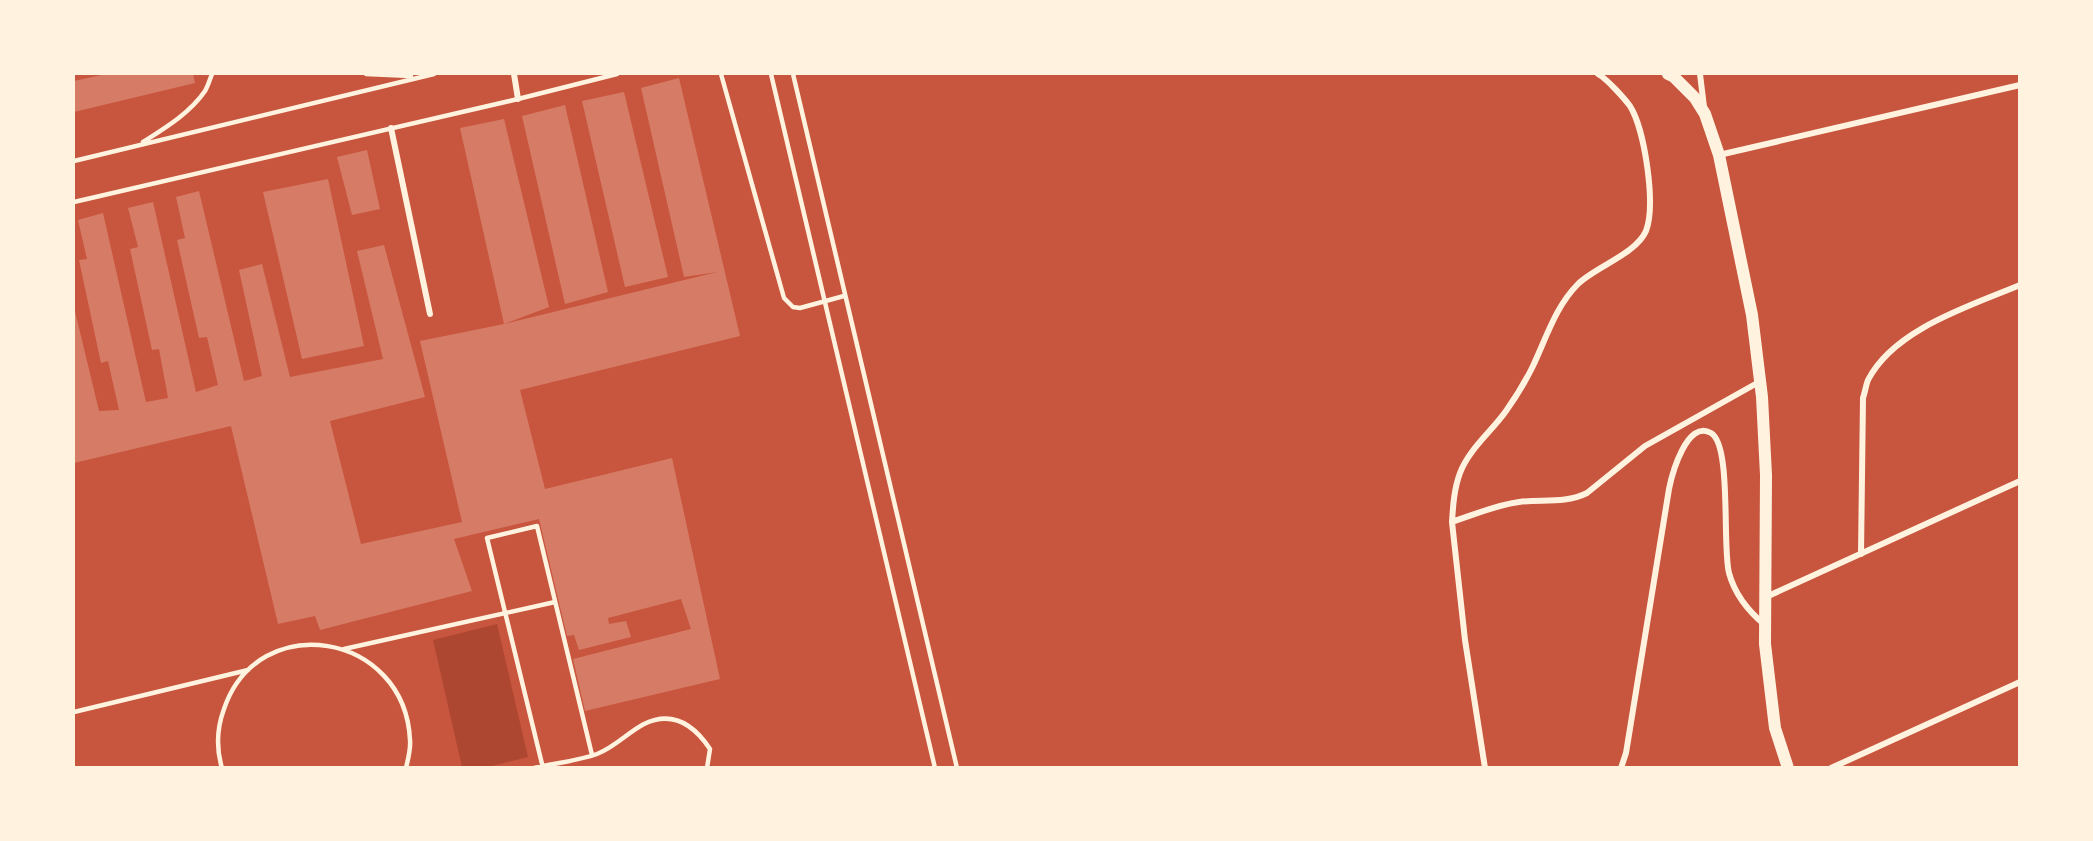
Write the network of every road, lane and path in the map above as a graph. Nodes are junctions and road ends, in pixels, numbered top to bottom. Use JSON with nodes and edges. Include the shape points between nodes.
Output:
{"nodes":[{"id":1,"x":212,"y":74,"type":"edge"},
{"id":2,"x":366,"y":74,"type":"edge"},
{"id":3,"x":434,"y":74,"type":"edge"},
{"id":4,"x":514,"y":74,"type":"edge"},
{"id":5,"x":617,"y":74,"type":"edge"},
{"id":6,"x":721,"y":74,"type":"edge"},
{"id":7,"x":771,"y":74,"type":"edge"},
{"id":8,"x":793,"y":74,"type":"edge"},
{"id":9,"x":1598,"y":74,"type":"edge"},
{"id":10,"x":1668,"y":74,"type":"edge"},
{"id":11,"x":1700,"y":74,"type":"edge"},
{"id":12,"x":420,"y":77,"type":"junction"},
{"id":13,"x":2019,"y":85,"type":"edge"},
{"id":14,"x":518,"y":99,"type":"junction"},
{"id":15,"x":1705,"y":114,"type":"junction"},
{"id":16,"x":391,"y":128,"type":"junction"},
{"id":17,"x":138,"y":145,"type":"junction"},
{"id":18,"x":1719,"y":155,"type":"junction"},
{"id":19,"x":74,"y":160,"type":"edge"},
{"id":20,"x":74,"y":202,"type":"edge"},
{"id":21,"x":2019,"y":285,"type":"edge"},
{"id":22,"x":844,"y":296,"type":"junction"},
{"id":23,"x":826,"y":302,"type":"junction"},
{"id":24,"x":430,"y":314,"type":"dead end"},
{"id":25,"x":1760,"y":381,"type":"junction"},
{"id":26,"x":2019,"y":481,"type":"edge"},
{"id":27,"x":1452,"y":522,"type":"junction"},
{"id":28,"x":1862,"y":554,"type":"junction"},
{"id":29,"x":1766,"y":597,"type":"junction"},
{"id":30,"x":555,"y":602,"type":"junction"},
{"id":31,"x":506,"y":613,"type":"junction"},
{"id":32,"x":1766,"y":626,"type":"junction"},
{"id":33,"x":344,"y":649,"type":"junction"},
{"id":34,"x":248,"y":670,"type":"junction"},
{"id":35,"x":2019,"y":682,"type":"edge"},
{"id":36,"x":74,"y":712,"type":"edge"},
{"id":37,"x":592,"y":755,"type":"junction"},
{"id":38,"x":543,"y":767,"type":"edge"},
{"id":39,"x":222,"y":768,"type":"edge"},
{"id":40,"x":406,"y":768,"type":"edge"},
{"id":41,"x":534,"y":768,"type":"edge"},
{"id":42,"x":707,"y":768,"type":"edge"},
{"id":43,"x":935,"y":768,"type":"edge"},
{"id":44,"x":957,"y":768,"type":"edge"},
{"id":45,"x":1485,"y":768,"type":"edge"},
{"id":46,"x":1621,"y":768,"type":"edge"},
{"id":47,"x":1788,"y":768,"type":"edge"},
{"id":48,"x":1831,"y":768,"type":"edge"}],
"edges":[{"from":1,"to":17,"type":"lane","via":[[204,91],[184,113]]},
{"from":2,"to":12,"type":"lane"},
{"from":3,"to":12,"type":"lane"},
{"from":4,"to":14,"type":"street"},
{"from":5,"to":14,"type":"lane"},
{"from":6,"to":23,"type":"lane","via":[[784,298],[792,307],[800,308]]},
{"from":7,"to":23,"type":"lane"},
{"from":8,"to":22,"type":"lane"},
{"from":9,"to":27,"type":"street","via":[[1630,106],[1638,129],[1648,169],[1650,207],[1646,232],[1631,249],[1580,282],[1563,300],[1532,369],[1460,471]]},
{"from":10,"to":15,"type":"main road","via":[[1695,98]]},
{"from":11,"to":15,"type":"street"},
{"from":12,"to":17,"type":"lane"},
{"from":13,"to":18,"type":"street"},
{"from":14,"to":16,"type":"lane"},
{"from":15,"to":18,"type":"main road"},
{"from":16,"to":20,"type":"lane"},
{"from":16,"to":24,"type":"street"},
{"from":17,"to":19,"type":"lane"},
{"from":18,"to":25,"type":"main road","via":[[1752,315]]},
{"from":21,"to":28,"type":"street","via":[[1949,314],[1901,342],[1868,380],[1863,398]]},
{"from":22,"to":23,"type":"lane"},
{"from":22,"to":44,"type":"lane"},
{"from":23,"to":43,"type":"lane"},
{"from":25,"to":27,"type":"street","via":[[1646,446],[1579,497],[1519,502]]},
{"from":25,"to":29,"type":"main road","via":[[1766,475]]},
{"from":26,"to":28,"type":"street"},
{"from":27,"to":45,"type":"street"},
{"from":28,"to":29,"type":"street"},
{"from":29,"to":32,"type":"main road"},
{"from":30,"to":31,"type":"lane"},
{"from":30,"to":31,"type":"lane","via":[[537,526],[487,538]]},
{"from":30,"to":37,"type":"lane"},
{"from":31,"to":33,"type":"lane"},
{"from":31,"to":38,"type":"lane"},
{"from":32,"to":46,"type":"street","via":[[1748,610],[1729,572],[1725,480],[1719,441],[1712,433],[1697,433],[1674,464],[1668,489]]},
{"from":32,"to":47,"type":"main road","via":[[1775,728]]},
{"from":33,"to":34,"type":"lane","via":[[318,644],[293,646],[269,655]]},
{"from":33,"to":40,"type":"lane","via":[[371,662],[393,684],[406,712],[411,742]]},
{"from":34,"to":36,"type":"lane"},
{"from":34,"to":39,"type":"lane","via":[[228,696],[218,725]]},
{"from":35,"to":48,"type":"street"},
{"from":37,"to":38,"type":"lane"},
{"from":37,"to":42,"type":"lane","via":[[645,724],[673,719],[699,734],[710,749]]},
{"from":38,"to":41,"type":"lane"}]}
